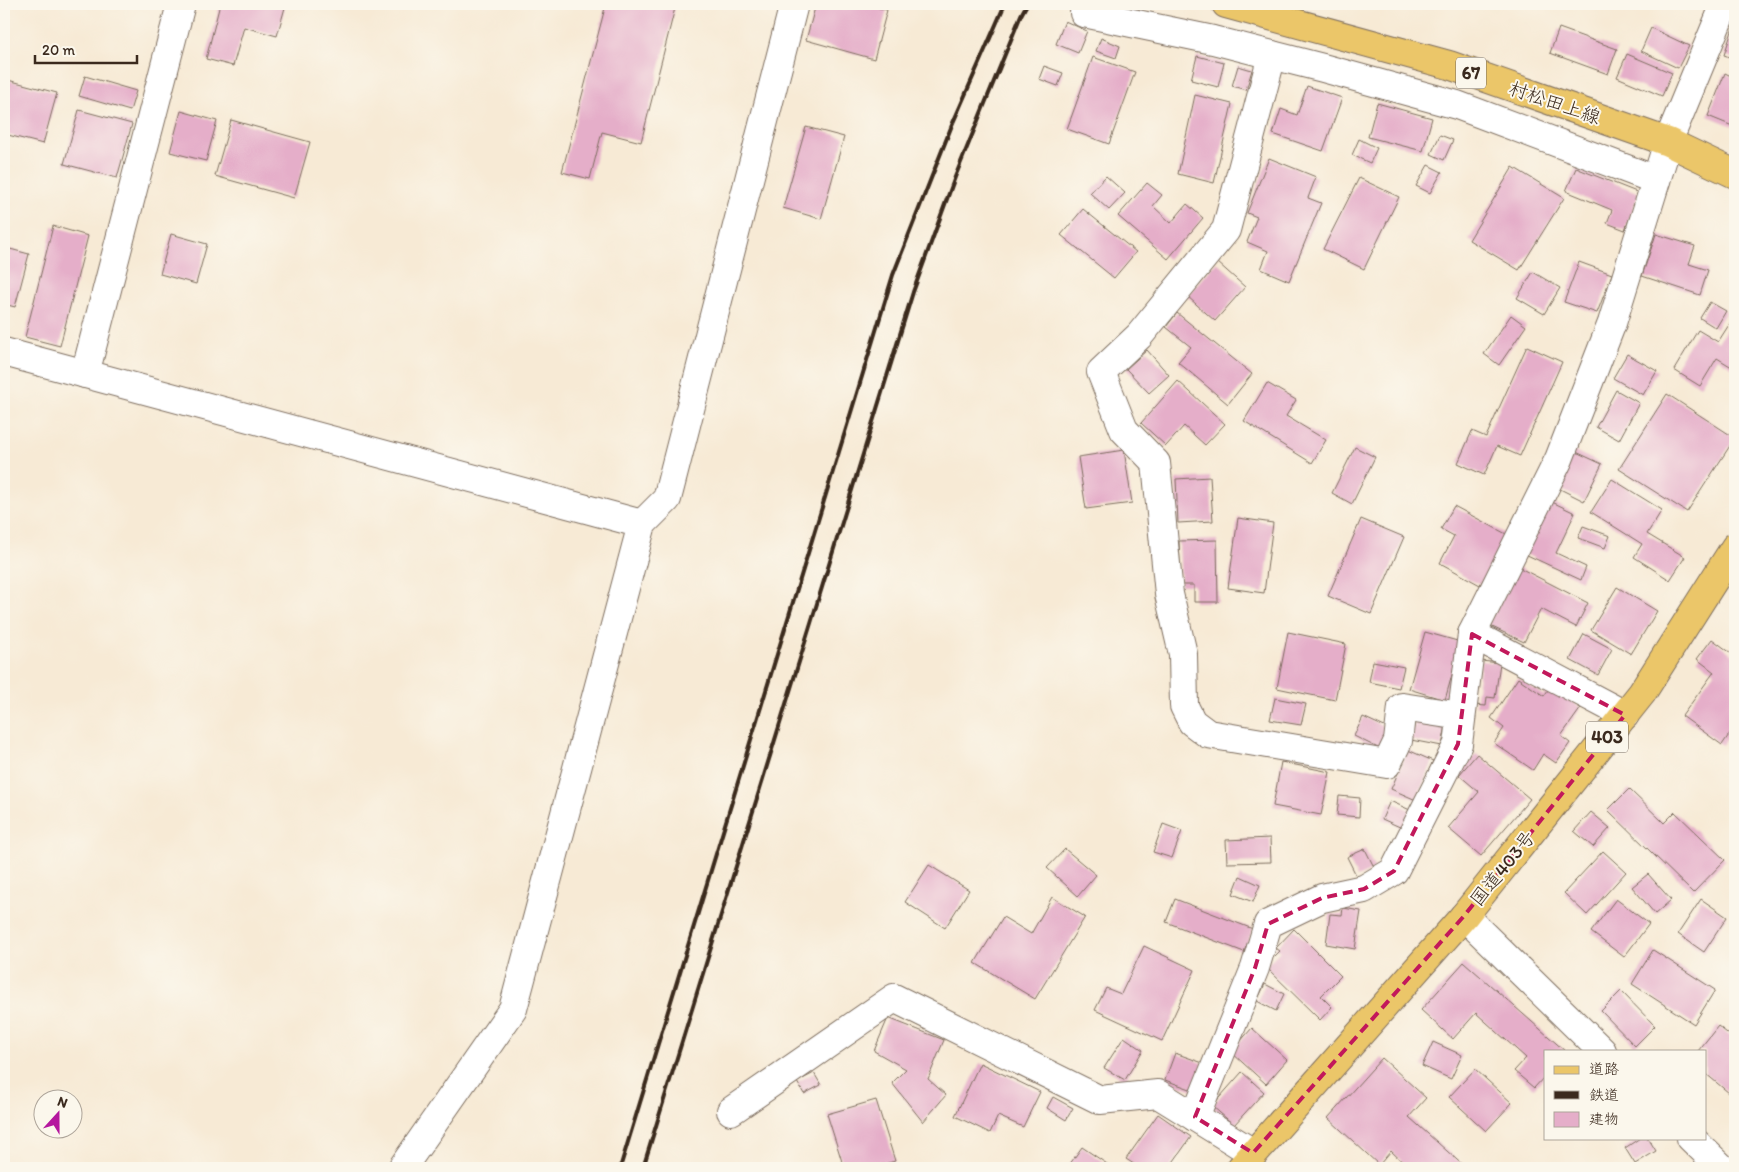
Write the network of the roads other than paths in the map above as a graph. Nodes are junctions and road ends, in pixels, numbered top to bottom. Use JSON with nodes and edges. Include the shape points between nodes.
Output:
{"nodes":[{"id":1,"x":181,"y":4,"type":"edge"},
{"id":2,"x":794,"y":4,"type":"edge"},
{"id":3,"x":1226,"y":4,"type":"edge"},
{"id":4,"x":1725,"y":4,"type":"edge"},
{"id":5,"x":1084,"y":13,"type":"dead end"},
{"id":6,"x":1272,"y":55,"type":"junction"},
{"id":7,"x":1668,"y":142,"type":"junction"},
{"id":8,"x":1735,"y":174,"type":"edge"},
{"id":9,"x":1656,"y":180,"type":"junction"},
{"id":10,"x":4,"y":352,"type":"edge"},
{"id":11,"x":85,"y":374,"type":"junction"},
{"id":12,"x":642,"y":524,"type":"junction"},
{"id":13,"x":1735,"y":547,"type":"edge"},
{"id":14,"x":1472,"y":634,"type":"junction"},
{"id":15,"x":1625,"y":715,"type":"junction"},
{"id":16,"x":1461,"y":716,"type":"junction"},
{"id":17,"x":1464,"y":916,"type":"junction"},
{"id":18,"x":1601,"y":1050,"type":"edge"},
{"id":19,"x":730,"y":1111,"type":"dead end"},
{"id":20,"x":1195,"y":1117,"type":"junction"},
{"id":21,"x":1693,"y":1140,"type":"edge"},
{"id":22,"x":1247,"y":1161,"type":"edge"},
{"id":23,"x":402,"y":1168,"type":"edge"},
{"id":24,"x":1722,"y":1168,"type":"edge"}],
"edges":[{"from":1,"to":11,"type":"street"},
{"from":2,"to":12,"type":"street","via":[[668,499]]},
{"from":3,"to":7,"type":"main road","name":"村松田上線","number":"67","via":[[1449,65]]},
{"from":4,"to":7,"type":"street"},
{"from":5,"to":6,"type":"street"},
{"from":6,"to":9,"type":"street","via":[[1457,104]]},
{"from":6,"to":16,"type":"street","via":[[1226,230],[1139,336],[1101,372],[1124,430],[1156,463],[1169,594],[1183,654],[1184,706],[1192,722],[1208,734],[1387,764],[1398,741],[1402,707]]},
{"from":7,"to":8,"type":"main road","name":"村松田上線","number":"67"},
{"from":7,"to":9,"type":"street"},
{"from":9,"to":14,"type":"street","via":[[1612,323],[1559,459]]},
{"from":10,"to":11,"type":"street"},
{"from":11,"to":12,"type":"street"},
{"from":12,"to":23,"type":"street","via":[[513,1009]]},
{"from":13,"to":15,"type":"main road","name":"国道403号","number":"403"},
{"from":14,"to":15,"type":"street"},
{"from":14,"to":16,"type":"street"},
{"from":15,"to":17,"type":"main road","name":"国道403号","number":"403"},
{"from":16,"to":20,"type":"street","via":[[1458,744],[1394,871],[1364,889],[1322,898],[1268,924],[1255,968]]},
{"from":17,"to":18,"type":"street"},
{"from":17,"to":22,"type":"main road","name":"国道403号","number":"403"},
{"from":19,"to":20,"type":"street","via":[[894,998],[1100,1100],[1158,1094]]},
{"from":20,"to":22,"type":"street"},
{"from":21,"to":24,"type":"street"}]}
